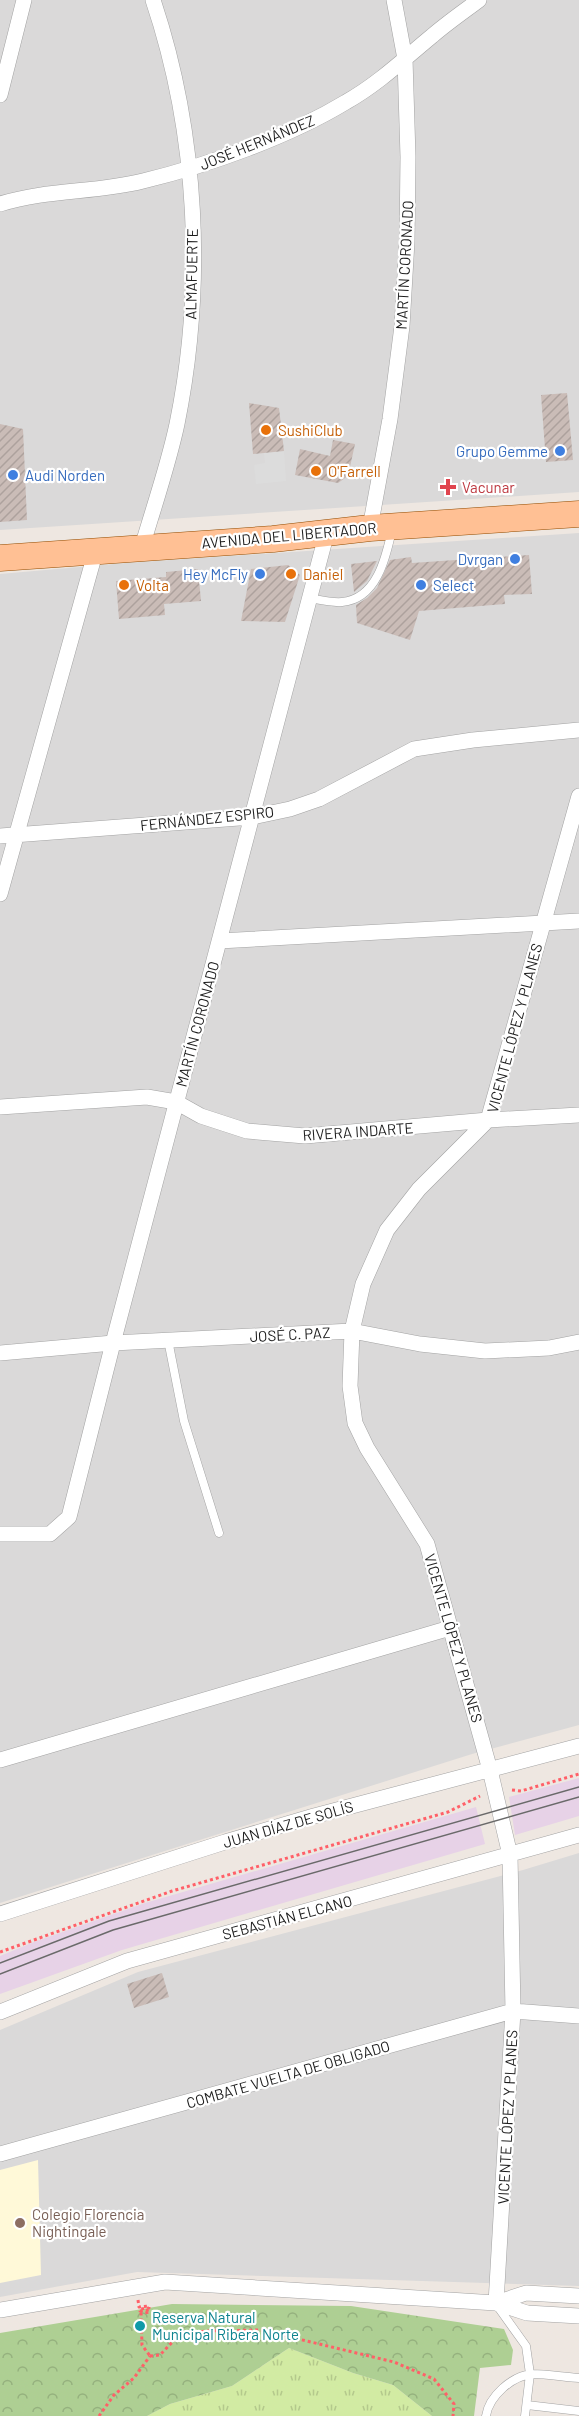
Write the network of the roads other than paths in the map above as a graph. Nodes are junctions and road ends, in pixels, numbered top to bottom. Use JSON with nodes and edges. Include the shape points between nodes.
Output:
{"nodes":[{"id":1,"x":24,"y":0,"type":"edge"},
{"id":2,"x":153,"y":0,"type":"edge"},
{"id":3,"x":394,"y":0,"type":"edge"},
{"id":4,"x":479,"y":0,"type":"edge"},
{"id":5,"x":405,"y":59,"type":"junction"},
{"id":6,"x":0,"y":95,"type":"edge"},
{"id":7,"x":189,"y":169,"type":"junction"},
{"id":8,"x":0,"y":204,"type":"edge"},
{"id":9,"x":579,"y":514,"type":"edge"},
{"id":10,"x":381,"y":527,"type":"junction"},
{"id":11,"x":327,"y":532,"type":"junction"},
{"id":12,"x":142,"y":547,"type":"junction"},
{"id":13,"x":96,"y":550,"type":"junction"},
{"id":14,"x":0,"y":558,"type":"edge"},
{"id":15,"x":309,"y":598,"type":"junction"},
{"id":16,"x":579,"y":730,"type":"edge"},
{"id":17,"x":579,"y":796,"type":"edge"},
{"id":18,"x":252,"y":817,"type":"junction"},
{"id":19,"x":8,"y":836,"type":"edge"},
{"id":20,"x":0,"y":894,"type":"edge"},
{"id":21,"x":579,"y":921,"type":"edge"},
{"id":22,"x":543,"y":923,"type":"junction"},
{"id":23,"x":219,"y":941,"type":"junction"},
{"id":24,"x":176,"y":1102,"type":"junction"},
{"id":25,"x":0,"y":1107,"type":"edge"},
{"id":26,"x":579,"y":1115,"type":"edge"},
{"id":27,"x":488,"y":1120,"type":"junction"},
{"id":28,"x":352,"y":1331,"type":"junction"},
{"id":29,"x":168,"y":1340,"type":"junction"},
{"id":30,"x":579,"y":1342,"type":"edge"},
{"id":31,"x":113,"y":1343,"type":"junction"},
{"id":32,"x":0,"y":1353,"type":"edge"},
{"id":33,"x":219,"y":1533,"type":"dead end"},
{"id":34,"x":0,"y":1534,"type":"edge"},
{"id":35,"x":450,"y":1628,"type":"junction"},
{"id":36,"x":579,"y":1746,"type":"edge"},
{"id":37,"x":0,"y":1760,"type":"edge"},
{"id":38,"x":490,"y":1770,"type":"junction"},
{"id":39,"x":579,"y":1835,"type":"edge"},
{"id":40,"x":510,"y":1855,"type":"junction"},
{"id":41,"x":0,"y":1914,"type":"edge"},
{"id":42,"x":513,"y":2011,"type":"junction"},
{"id":43,"x":0,"y":2012,"type":"edge"},
{"id":44,"x":579,"y":2016,"type":"edge"},
{"id":45,"x":0,"y":2154,"type":"edge"},
{"id":46,"x":579,"y":2296,"type":"edge"},
{"id":47,"x":496,"y":2303,"type":"junction"},
{"id":48,"x":0,"y":2310,"type":"edge"},
{"id":49,"x":579,"y":2316,"type":"edge"},
{"id":50,"x":530,"y":2374,"type":"junction"},
{"id":51,"x":579,"y":2378,"type":"edge"},
{"id":52,"x":527,"y":2405,"type":"junction"},
{"id":53,"x":579,"y":2411,"type":"edge"},
{"id":54,"x":486,"y":2416,"type":"edge"},
{"id":55,"x":525,"y":2416,"type":"edge"}],
"edges":[{"from":1,"to":6,"type":"street"},
{"from":2,"to":7,"type":"street","name":"ALMAFUERTE","via":[[178,95]]},
{"from":3,"to":5,"type":"street","name":"MARTÍN CORONADO"},
{"from":4,"to":5,"type":"street","name":"JOSÉ HERNÁNDEZ"},
{"from":5,"to":7,"type":"street","name":"JOSÉ HERNÁNDEZ","via":[[346,102],[296,129]]},
{"from":5,"to":10,"type":"street","name":"MARTÍN CORONADO","via":[[407,241]]},
{"from":7,"to":8,"type":"street","name":"JOSÉ HERNÁNDEZ","via":[[141,182]]},
{"from":7,"to":12,"type":"street","name":"ALMAFUERTE","via":[[193,296],[187,360],[177,424]]},
{"from":9,"to":10,"type":"main road","name":"AVENIDA DEL LIBERTADOR"},
{"from":10,"to":11,"type":"main road","name":"AVENIDA DEL LIBERTADOR"},
{"from":10,"to":15,"type":"lane","via":[[386,556],[378,577],[361,596],[343,602]]},
{"from":11,"to":12,"type":"main road","name":"AVENIDA DEL LIBERTADOR"},
{"from":11,"to":15,"type":"street","name":"MARTÍN CORONADO"},
{"from":12,"to":13,"type":"main road","name":"AVENIDA DEL LIBERTADOR"},
{"from":13,"to":14,"type":"main road","name":"AVENIDA DEL LIBERTADOR"},
{"from":13,"to":19,"type":"street"},
{"from":15,"to":18,"type":"street","name":"MARTÍN CORONADO"},
{"from":16,"to":18,"type":"street","name":"FERNÁNDEZ ESPIRO","via":[[414,749],[319,799]]},
{"from":17,"to":22,"type":"street","name":"VICENTE LÓPEZ Y PLANES"},
{"from":18,"to":19,"type":"street","name":"FERNÁNDEZ ESPIRO"},
{"from":18,"to":23,"type":"street","name":"MARTÍN CORONADO"},
{"from":19,"to":20,"type":"street"},
{"from":21,"to":22,"type":"street"},
{"from":22,"to":23,"type":"street"},
{"from":22,"to":27,"type":"street","name":"VICENTE LÓPEZ Y PLANES"},
{"from":23,"to":24,"type":"street","name":"MARTÍN CORONADO"},
{"from":24,"to":25,"type":"street","name":"RIVERA INDARTE","via":[[147,1097]]},
{"from":24,"to":27,"type":"street","name":"RIVERA INDARTE","via":[[201,1116],[247,1131],[305,1136]]},
{"from":24,"to":31,"type":"street","name":"MARTÍN CORONADO"},
{"from":26,"to":27,"type":"street","name":"RIVERA INDARTE"},
{"from":27,"to":28,"type":"street","name":"VICENTE LÓPEZ Y PLANES","via":[[419,1189],[387,1230],[363,1284]]},
{"from":28,"to":29,"type":"street","name":"JOSÉ C. PAZ"},
{"from":28,"to":30,"type":"street","name":"JOSÉ C. PAZ","via":[[485,1351],[549,1348]]},
{"from":28,"to":35,"type":"street","name":"VICENTE LÓPEZ Y PLANES","via":[[350,1386],[355,1423],[427,1544]]},
{"from":29,"to":31,"type":"street","name":"JOSÉ C. PAZ"},
{"from":29,"to":33,"type":"lane","via":[[184,1421]]},
{"from":31,"to":32,"type":"street","name":"JOSÉ C. PAZ"},
{"from":31,"to":34,"type":"street","name":"MARTÍN CORONADO","via":[[69,1517],[50,1534]]},
{"from":35,"to":37,"type":"street"},
{"from":35,"to":38,"type":"street","name":"VICENTE LÓPEZ Y PLANES"},
{"from":36,"to":38,"type":"street","name":"JUAN DÍAZ DE SOLÍS"},
{"from":38,"to":40,"type":"street","name":"VICENTE LÓPEZ Y PLANES"},
{"from":38,"to":41,"type":"street","name":"JUAN DÍAZ DE SOLÍS","via":[[236,1839]]},
{"from":39,"to":40,"type":"street","name":"SEBASTIÁN ELCANO"},
{"from":40,"to":42,"type":"street","name":"VICENTE LÓPEZ Y PLANES"},
{"from":40,"to":43,"type":"street","name":"SEBASTIÁN ELCANO","via":[[126,1961]]},
{"from":42,"to":44,"type":"street","name":"COMBATE VUELTA DE OBLIGADO"},
{"from":42,"to":45,"type":"street","name":"COMBATE VUELTA DE OBLIGADO"},
{"from":42,"to":47,"type":"street","name":"VICENTE LÓPEZ Y PLANES"},
{"from":46,"to":47,"type":"street","via":[[526,2293]]},
{"from":47,"to":48,"type":"street","via":[[165,2282]]},
{"from":47,"to":49,"type":"street","via":[[527,2313]]},
{"from":47,"to":50,"type":"lane","via":[[526,2346]]},
{"from":50,"to":51,"type":"lane"},
{"from":50,"to":52,"type":"lane"},
{"from":50,"to":54,"type":"lane","via":[[511,2382],[497,2394]]},
{"from":52,"to":53,"type":"lane"},
{"from":52,"to":55,"type":"lane"}]}
